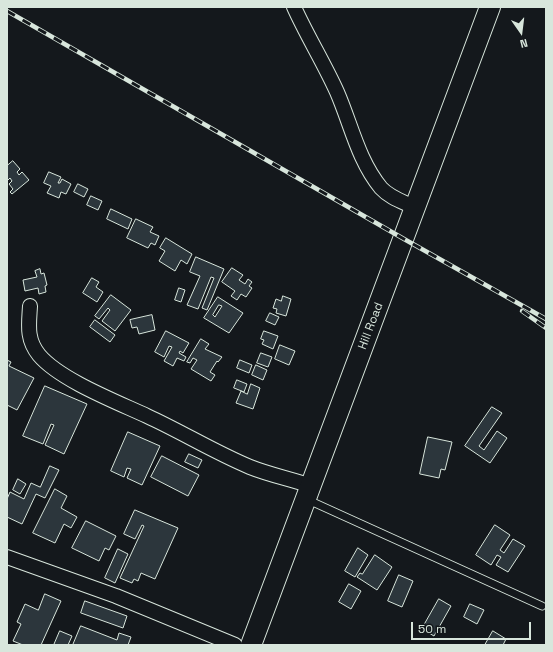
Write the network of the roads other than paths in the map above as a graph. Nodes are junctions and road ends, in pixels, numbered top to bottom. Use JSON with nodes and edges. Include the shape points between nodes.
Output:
{"nodes":[{"id":1,"x":294,"y":7,"type":"edge"},
{"id":2,"x":490,"y":7,"type":"edge"},
{"id":3,"x":416,"y":208,"type":"junction"},
{"id":4,"x":30,"y":306,"type":"dead end"},
{"id":5,"x":309,"y":492,"type":"junction"},
{"id":6,"x":7,"y":557,"type":"edge"},
{"id":7,"x":542,"y":606,"type":"dead end"},
{"id":8,"x":236,"y":645,"type":"edge"},
{"id":9,"x":251,"y":645,"type":"edge"}],
"edges":[{"from":1,"to":3,"type":"street","via":[[327,70],[353,138],[370,173],[387,193]]},
{"from":2,"to":3,"type":"main road","name":"Hill Road"},
{"from":3,"to":5,"type":"main road","name":"Hill Road"},
{"from":4,"to":5,"type":"street","via":[[28,331],[32,344],[39,355],[77,383],[202,445]]},
{"from":5,"to":7,"type":"lane"},
{"from":5,"to":9,"type":"main road","name":"Hill Road"},
{"from":6,"to":8,"type":"street","via":[[116,596]]}]}
